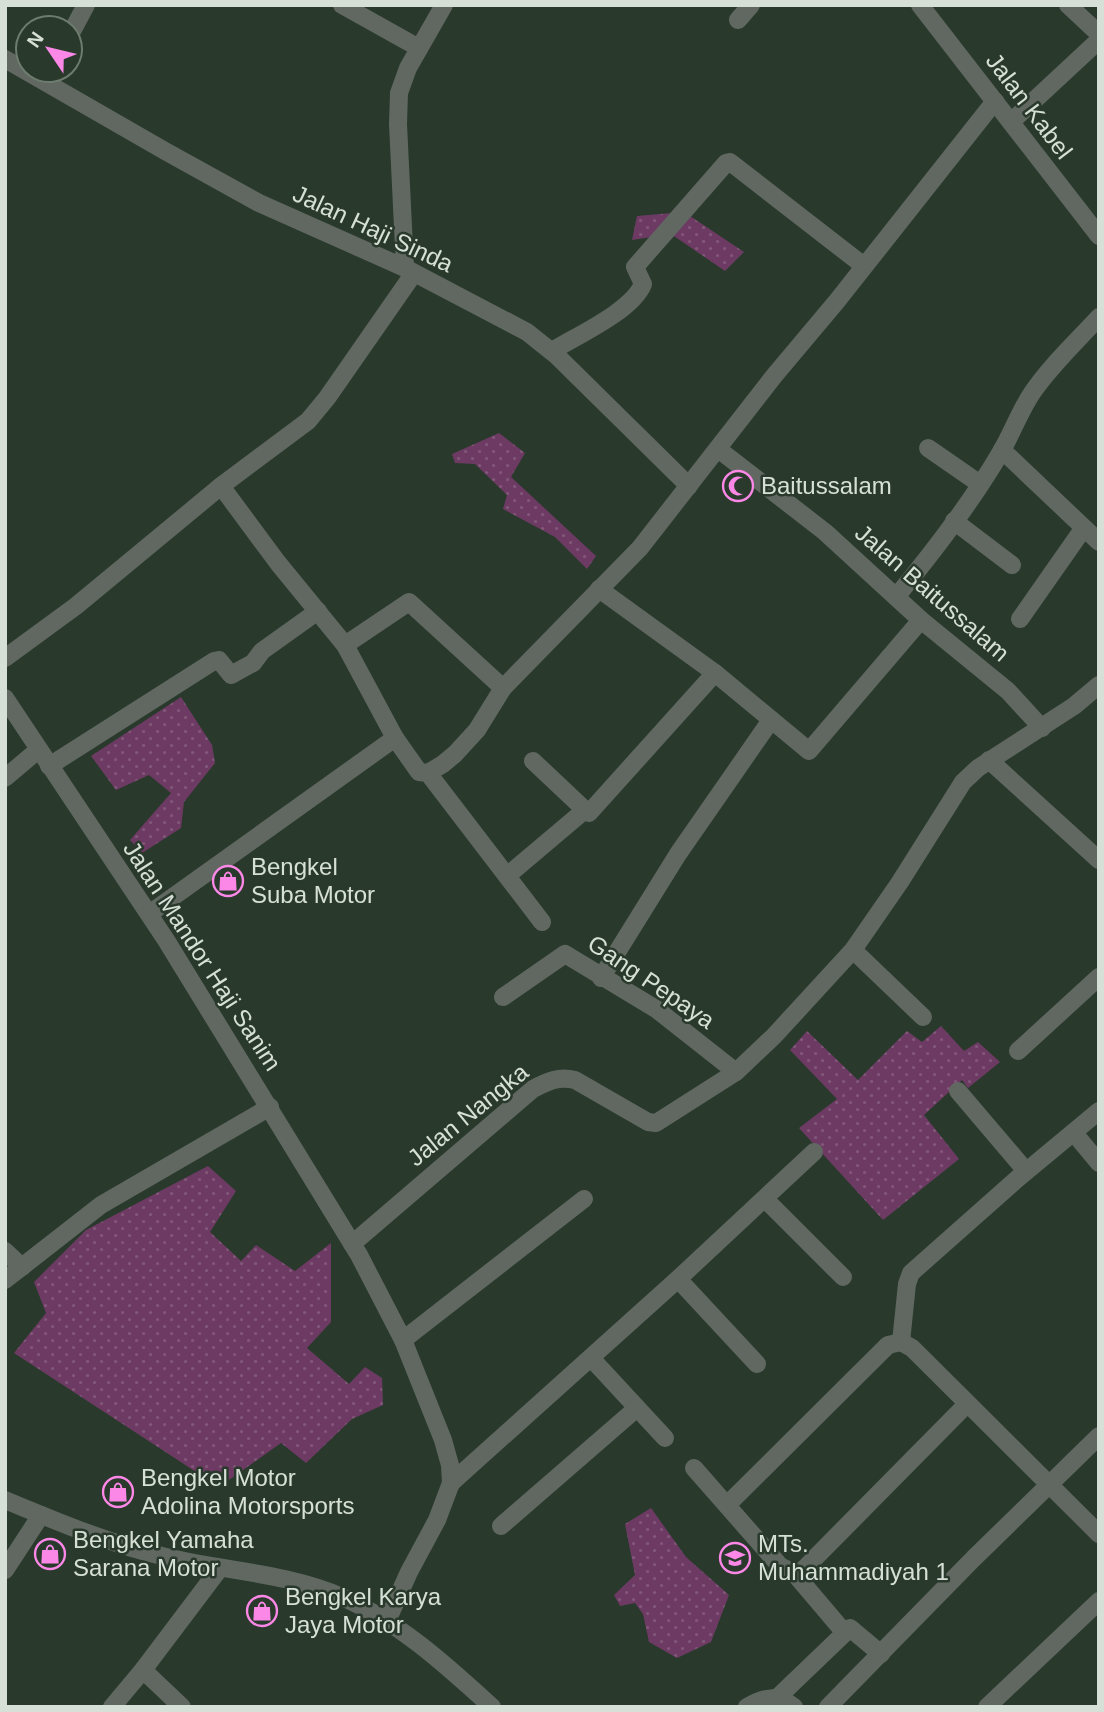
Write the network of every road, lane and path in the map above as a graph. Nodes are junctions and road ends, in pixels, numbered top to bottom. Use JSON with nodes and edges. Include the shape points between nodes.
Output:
{"nodes":[{"id":1,"x":342,"y":5,"type":"edge"},
{"id":2,"x":444,"y":5,"type":"edge"},
{"id":3,"x":751,"y":5,"type":"edge"},
{"id":4,"x":920,"y":5,"type":"edge"},
{"id":5,"x":1068,"y":5,"type":"edge"},
{"id":6,"x":738,"y":20,"type":"dead end"},
{"id":7,"x":1099,"y":34,"type":"edge"},
{"id":8,"x":1099,"y":40,"type":"edge"},
{"id":9,"x":419,"y":48,"type":"junction"},
{"id":10,"x":60,"y":84,"type":"edge"},
{"id":11,"x":995,"y":101,"type":"junction"},
{"id":12,"x":1010,"y":122,"type":"junction"},
{"id":13,"x":1099,"y":236,"type":"edge"},
{"id":14,"x":864,"y":266,"type":"junction"},
{"id":15,"x":409,"y":271,"type":"junction"},
{"id":16,"x":1099,"y":317,"type":"edge"},
{"id":17,"x":552,"y":352,"type":"junction"},
{"id":18,"x":928,"y":447,"type":"dead end"},
{"id":19,"x":718,"y":449,"type":"junction"},
{"id":20,"x":1002,"y":450,"type":"junction"},
{"id":21,"x":980,"y":484,"type":"junction"},
{"id":22,"x":221,"y":486,"type":"junction"},
{"id":23,"x":689,"y":486,"type":"junction"},
{"id":24,"x":954,"y":521,"type":"junction"},
{"id":25,"x":1083,"y":529,"type":"junction"},
{"id":26,"x":1099,"y":542,"type":"edge"},
{"id":27,"x":1012,"y":565,"type":"dead end"},
{"id":28,"x":599,"y":589,"type":"junction"},
{"id":29,"x":896,"y":597,"type":"junction"},
{"id":30,"x":318,"y":611,"type":"junction"},
{"id":31,"x":1020,"y":619,"type":"dead end"},
{"id":32,"x":921,"y":620,"type":"junction"},
{"id":33,"x":345,"y":645,"type":"junction"},
{"id":34,"x":5,"y":657,"type":"edge"},
{"id":35,"x":715,"y":673,"type":"junction"},
{"id":36,"x":1099,"y":685,"type":"edge"},
{"id":37,"x":503,"y":688,"type":"junction"},
{"id":38,"x":5,"y":698,"type":"edge"},
{"id":39,"x":771,"y":720,"type":"junction"},
{"id":40,"x":1042,"y":728,"type":"junction"},
{"id":41,"x":394,"y":738,"type":"junction"},
{"id":42,"x":38,"y":750,"type":"junction"},
{"id":43,"x":989,"y":760,"type":"junction"},
{"id":44,"x":533,"y":761,"type":"dead end"},
{"id":45,"x":49,"y":766,"type":"junction"},
{"id":46,"x":428,"y":773,"type":"junction"},
{"id":47,"x":5,"y":778,"type":"edge"},
{"id":48,"x":585,"y":810,"type":"junction"},
{"id":49,"x":1099,"y":860,"type":"edge"},
{"id":50,"x":507,"y":876,"type":"junction"},
{"id":51,"x":149,"y":914,"type":"junction"},
{"id":52,"x":542,"y":922,"type":"dead end"},
{"id":53,"x":853,"y":950,"type":"junction"},
{"id":54,"x":1099,"y":977,"type":"edge"},
{"id":55,"x":601,"y":978,"type":"junction"},
{"id":56,"x":503,"y":997,"type":"dead end"},
{"id":57,"x":923,"y":1017,"type":"dead end"},
{"id":58,"x":1018,"y":1051,"type":"dead end"},
{"id":59,"x":736,"y":1072,"type":"junction"},
{"id":60,"x":958,"y":1091,"type":"dead end"},
{"id":61,"x":270,"y":1107,"type":"junction"},
{"id":62,"x":1099,"y":1111,"type":"edge"},
{"id":63,"x":1074,"y":1133,"type":"junction"},
{"id":64,"x":814,"y":1152,"type":"dead end"},
{"id":65,"x":1099,"y":1163,"type":"edge"},
{"id":66,"x":1026,"y":1171,"type":"junction"},
{"id":67,"x":584,"y":1199,"type":"dead end"},
{"id":68,"x":765,"y":1199,"type":"junction"},
{"id":69,"x":352,"y":1244,"type":"junction"},
{"id":70,"x":5,"y":1251,"type":"edge"},
{"id":71,"x":22,"y":1267,"type":"junction"},
{"id":72,"x":843,"y":1277,"type":"dead end"},
{"id":73,"x":678,"y":1279,"type":"junction"},
{"id":74,"x":5,"y":1280,"type":"edge"},
{"id":75,"x":403,"y":1339,"type":"junction"},
{"id":76,"x":901,"y":1342,"type":"junction"},
{"id":77,"x":591,"y":1358,"type":"junction"},
{"id":78,"x":757,"y":1364,"type":"dead end"},
{"id":79,"x":967,"y":1404,"type":"junction"},
{"id":80,"x":637,"y":1408,"type":"junction"},
{"id":81,"x":1099,"y":1436,"type":"edge"},
{"id":82,"x":665,"y":1438,"type":"dead end"},
{"id":83,"x":694,"y":1468,"type":"dead end"},
{"id":84,"x":451,"y":1483,"type":"junction"},
{"id":85,"x":1048,"y":1486,"type":"junction"},
{"id":86,"x":5,"y":1500,"type":"edge"},
{"id":87,"x":727,"y":1506,"type":"junction"},
{"id":88,"x":41,"y":1515,"type":"junction"},
{"id":89,"x":501,"y":1526,"type":"dead end"},
{"id":90,"x":1099,"y":1534,"type":"edge"},
{"id":91,"x":220,"y":1568,"type":"junction"},
{"id":92,"x":5,"y":1570,"type":"edge"},
{"id":93,"x":794,"y":1573,"type":"junction"},
{"id":94,"x":1099,"y":1601,"type":"edge"},
{"id":95,"x":387,"y":1621,"type":"junction"},
{"id":96,"x":844,"y":1632,"type":"junction"},
{"id":97,"x":881,"y":1654,"type":"junction"},
{"id":98,"x":143,"y":1670,"type":"junction"},
{"id":99,"x":777,"y":1698,"type":"junction"},
{"id":100,"x":491,"y":1706,"type":"edge"},
{"id":101,"x":112,"y":1707,"type":"edge"},
{"id":102,"x":182,"y":1707,"type":"edge"},
{"id":103,"x":747,"y":1707,"type":"edge"},
{"id":104,"x":794,"y":1707,"type":"edge"},
{"id":105,"x":828,"y":1707,"type":"edge"},
{"id":106,"x":987,"y":1707,"type":"edge"}],
"edges":[{"from":1,"to":9,"type":"street"},
{"from":2,"to":9,"type":"street"},
{"from":3,"to":6,"type":"street"},
{"from":4,"to":11,"type":"street","name":"Jalan Kabel"},
{"from":5,"to":7,"type":"street"},
{"from":8,"to":12,"type":"street"},
{"from":9,"to":15,"type":"street","via":[[399,93]]},
{"from":10,"to":15,"type":"street","name":"Jalan Haji Sinda","via":[[164,151],[260,203]]},
{"from":11,"to":12,"type":"street","name":"Jalan Kabel"},
{"from":11,"to":14,"type":"street"},
{"from":12,"to":13,"type":"street","name":"Jalan Kabel"},
{"from":14,"to":17,"type":"street","via":[[726,163],[635,267],[643,284],[635,298]]},
{"from":14,"to":19,"type":"street"},
{"from":15,"to":17,"type":"street","name":"Jalan Haji Sinda","via":[[527,332]]},
{"from":15,"to":22,"type":"street","via":[[308,421]]},
{"from":16,"to":20,"type":"street","via":[[1031,394]]},
{"from":17,"to":23,"type":"street","name":"Jalan Haji Sinda"},
{"from":18,"to":21,"type":"street"},
{"from":19,"to":23,"type":"street"},
{"from":19,"to":29,"type":"street","name":"Jalan Baitussalam","via":[[825,533]]},
{"from":20,"to":21,"type":"street"},
{"from":20,"to":25,"type":"street"},
{"from":21,"to":24,"type":"street"},
{"from":22,"to":30,"type":"street"},
{"from":22,"to":34,"type":"street","via":[[76,606]]},
{"from":23,"to":28,"type":"street","via":[[640,548]]},
{"from":24,"to":27,"type":"street"},
{"from":24,"to":29,"type":"street"},
{"from":25,"to":26,"type":"street"},
{"from":25,"to":31,"type":"street"},
{"from":28,"to":35,"type":"street"},
{"from":28,"to":37,"type":"street"},
{"from":29,"to":32,"type":"street","name":"Jalan Baitussalam"},
{"from":30,"to":33,"type":"street"},
{"from":30,"to":45,"type":"street","via":[[235,674],[214,661]]},
{"from":32,"to":39,"type":"street","via":[[809,751]]},
{"from":32,"to":40,"type":"street","name":"Jalan Baitussalam","via":[[1008,691]]},
{"from":33,"to":37,"type":"street","via":[[409,602]]},
{"from":33,"to":41,"type":"street"},
{"from":35,"to":39,"type":"street"},
{"from":35,"to":48,"type":"street","via":[[589,813]]},
{"from":36,"to":40,"type":"street","name":"Jalan Nangka"},
{"from":37,"to":46,"type":"street","via":[[477,730]]},
{"from":38,"to":42,"type":"street","name":"Jalan Mandor Haji Sanim"},
{"from":39,"to":55,"type":"street","via":[[678,854]]},
{"from":40,"to":43,"type":"street","name":"Jalan Nangka"},
{"from":41,"to":46,"type":"street","via":[[419,772]]},
{"from":41,"to":51,"type":"street"},
{"from":42,"to":45,"type":"street","name":"Jalan Mandor Haji Sanim"},
{"from":42,"to":47,"type":"street"},
{"from":43,"to":49,"type":"street"},
{"from":43,"to":53,"type":"street","name":"Jalan Nangka","via":[[954,793]]},
{"from":44,"to":48,"type":"street"},
{"from":45,"to":51,"type":"street","name":"Jalan Mandor Haji Sanim"},
{"from":46,"to":50,"type":"street"},
{"from":48,"to":50,"type":"street"},
{"from":50,"to":52,"type":"street"},
{"from":51,"to":61,"type":"street","name":"Jalan Mandor Haji Sanim"},
{"from":53,"to":57,"type":"street"},
{"from":53,"to":59,"type":"street","name":"Jalan Nangka"},
{"from":54,"to":58,"type":"street"},
{"from":55,"to":56,"type":"street","name":"Gang Pepaya","via":[[565,954]]},
{"from":55,"to":59,"type":"street","name":"Gang Pepaya","via":[[656,1009]]},
{"from":59,"to":69,"type":"street","name":"Jalan Nangka","via":[[656,1123],[575,1080],[549,1081],[533,1089]]},
{"from":60,"to":66,"type":"street"},
{"from":61,"to":69,"type":"street","name":"Jalan Mandor Haji Sanim"},
{"from":61,"to":71,"type":"street","via":[[101,1205]]},
{"from":62,"to":63,"type":"street"},
{"from":63,"to":65,"type":"street"},
{"from":63,"to":66,"type":"street"},
{"from":64,"to":68,"type":"street"},
{"from":66,"to":76,"type":"street","via":[[911,1273]]},
{"from":67,"to":75,"type":"street"},
{"from":68,"to":72,"type":"street"},
{"from":68,"to":73,"type":"street"},
{"from":69,"to":75,"type":"street"},
{"from":70,"to":71,"type":"street"},
{"from":71,"to":74,"type":"street"},
{"from":73,"to":77,"type":"street"},
{"from":73,"to":78,"type":"street"},
{"from":75,"to":84,"type":"street","via":[[443,1440]]},
{"from":76,"to":79,"type":"street"},
{"from":76,"to":87,"type":"street","via":[[888,1345]]},
{"from":77,"to":80,"type":"street"},
{"from":77,"to":84,"type":"street"},
{"from":79,"to":85,"type":"street"},
{"from":79,"to":93,"type":"street","via":[[803,1570]]},
{"from":80,"to":82,"type":"street"},
{"from":80,"to":89,"type":"street"},
{"from":81,"to":85,"type":"street"},
{"from":83,"to":87,"type":"street"},
{"from":84,"to":95,"type":"street"},
{"from":85,"to":90,"type":"street"},
{"from":85,"to":97,"type":"street"},
{"from":86,"to":88,"type":"street"},
{"from":87,"to":93,"type":"street","via":[[780,1566]]},
{"from":88,"to":91,"type":"street","via":[[139,1550]]},
{"from":88,"to":92,"type":"street"},
{"from":91,"to":95,"type":"street","via":[[326,1591]]},
{"from":91,"to":98,"type":"street"},
{"from":93,"to":96,"type":"street"},
{"from":94,"to":106,"type":"street"},
{"from":95,"to":100,"type":"street"},
{"from":96,"to":97,"type":"street","via":[[850,1628]]},
{"from":96,"to":99,"type":"street"},
{"from":97,"to":105,"type":"street"},
{"from":98,"to":101,"type":"street"},
{"from":98,"to":102,"type":"street"},
{"from":99,"to":103,"type":"street"},
{"from":99,"to":104,"type":"street"}]}
